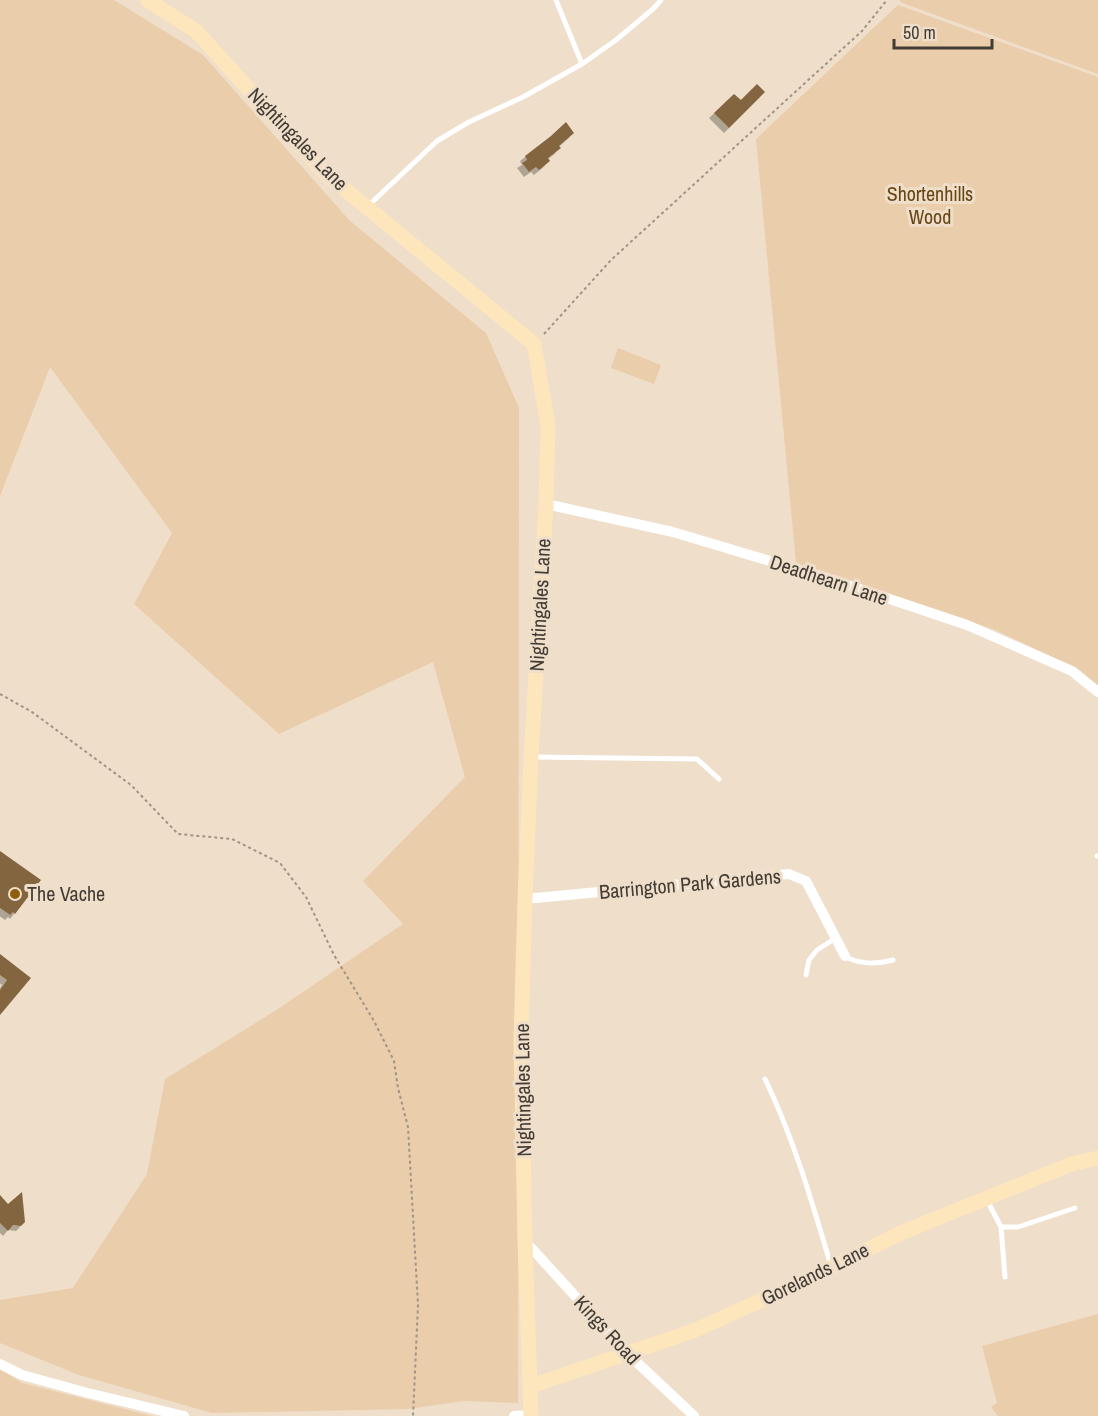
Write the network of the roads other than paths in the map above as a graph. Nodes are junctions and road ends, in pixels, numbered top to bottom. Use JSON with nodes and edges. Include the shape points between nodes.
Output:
{"nodes":[{"id":1,"x":147,"y":0,"type":"edge"},
{"id":2,"x":555,"y":0,"type":"edge"},
{"id":3,"x":661,"y":0,"type":"edge"},
{"id":4,"x":582,"y":64,"type":"junction"},
{"id":5,"x":367,"y":206,"type":"junction"},
{"id":6,"x":546,"y":504,"type":"junction"},
{"id":7,"x":1098,"y":692,"type":"edge"},
{"id":8,"x":531,"y":757,"type":"junction"},
{"id":9,"x":719,"y":779,"type":"dead end"},
{"id":10,"x":525,"y":899,"type":"junction"},
{"id":11,"x":836,"y":938,"type":"junction"},
{"id":12,"x":845,"y":956,"type":"joint"},
{"id":13,"x":893,"y":960,"type":"dead end"},
{"id":14,"x":806,"y":975,"type":"dead end"},
{"id":15,"x":765,"y":1079,"type":"dead end"},
{"id":16,"x":1098,"y":1158,"type":"edge"},
{"id":17,"x":986,"y":1198,"type":"junction"},
{"id":18,"x":1075,"y":1208,"type":"dead end"},
{"id":19,"x":1001,"y":1227,"type":"junction"},
{"id":20,"x":525,"y":1241,"type":"junction"},
{"id":21,"x":832,"y":1267,"type":"junction"},
{"id":22,"x":1005,"y":1277,"type":"dead end"},
{"id":23,"x":628,"y":1353,"type":"junction"},
{"id":24,"x":0,"y":1364,"type":"edge"},
{"id":25,"x":531,"y":1386,"type":"junction"},
{"id":26,"x":531,"y":1415,"type":"edge"},
{"id":27,"x":184,"y":1416,"type":"edge"},
{"id":28,"x":514,"y":1416,"type":"edge"},
{"id":29,"x":694,"y":1416,"type":"edge"}],
"edges":[{"from":1,"to":5,"type":"main road","name":"Nightingales Lane","via":[[196,31],[326,174]]},
{"from":2,"to":4,"type":"lane"},
{"from":3,"to":4,"type":"lane"},
{"from":4,"to":5,"type":"lane","via":[[437,141]]},
{"from":5,"to":6,"type":"main road","name":"Nightingales Lane","via":[[534,344],[548,426]]},
{"from":6,"to":7,"type":"street","name":"Deadhearn Lane","via":[[673,532],[968,625],[1072,671]]},
{"from":6,"to":8,"type":"main road","name":"Nightingales Lane"},
{"from":8,"to":9,"type":"lane","via":[[697,759]]},
{"from":8,"to":10,"type":"main road","name":"Nightingales Lane"},
{"from":10,"to":11,"type":"street","name":"Barrington Park Gardens","via":[[789,874],[806,881]]},
{"from":10,"to":20,"type":"main road","name":"Nightingales Lane","via":[[521,1040]]},
{"from":11,"to":12,"type":"street","name":"Barrington Park Gardens"},
{"from":11,"to":14,"type":"lane","via":[[817,950],[809,960]]},
{"from":12,"to":13,"type":"lane","via":[[880,963]]},
{"from":15,"to":21,"type":"lane","via":[[808,1185]]},
{"from":16,"to":17,"type":"main road","name":"Gorelands Lane","via":[[1071,1164]]},
{"from":17,"to":19,"type":"lane"},
{"from":17,"to":21,"type":"main road","name":"Gorelands Lane"},
{"from":18,"to":19,"type":"lane","via":[[1018,1227]]},
{"from":19,"to":22,"type":"lane"},
{"from":20,"to":23,"type":"street","name":"Kings Road"},
{"from":20,"to":25,"type":"main road","name":"Nightingales Lane"},
{"from":21,"to":23,"type":"main road","name":"Gorelands Lane","via":[[693,1331]]},
{"from":23,"to":25,"type":"main road","name":"Gorelands Lane"},
{"from":23,"to":29,"type":"street","name":"Kings Road"},
{"from":24,"to":27,"type":"street","via":[[22,1375]]},
{"from":25,"to":26,"type":"main road","name":"Nightingales Lane"},
{"from":26,"to":28,"type":"street"}]}
